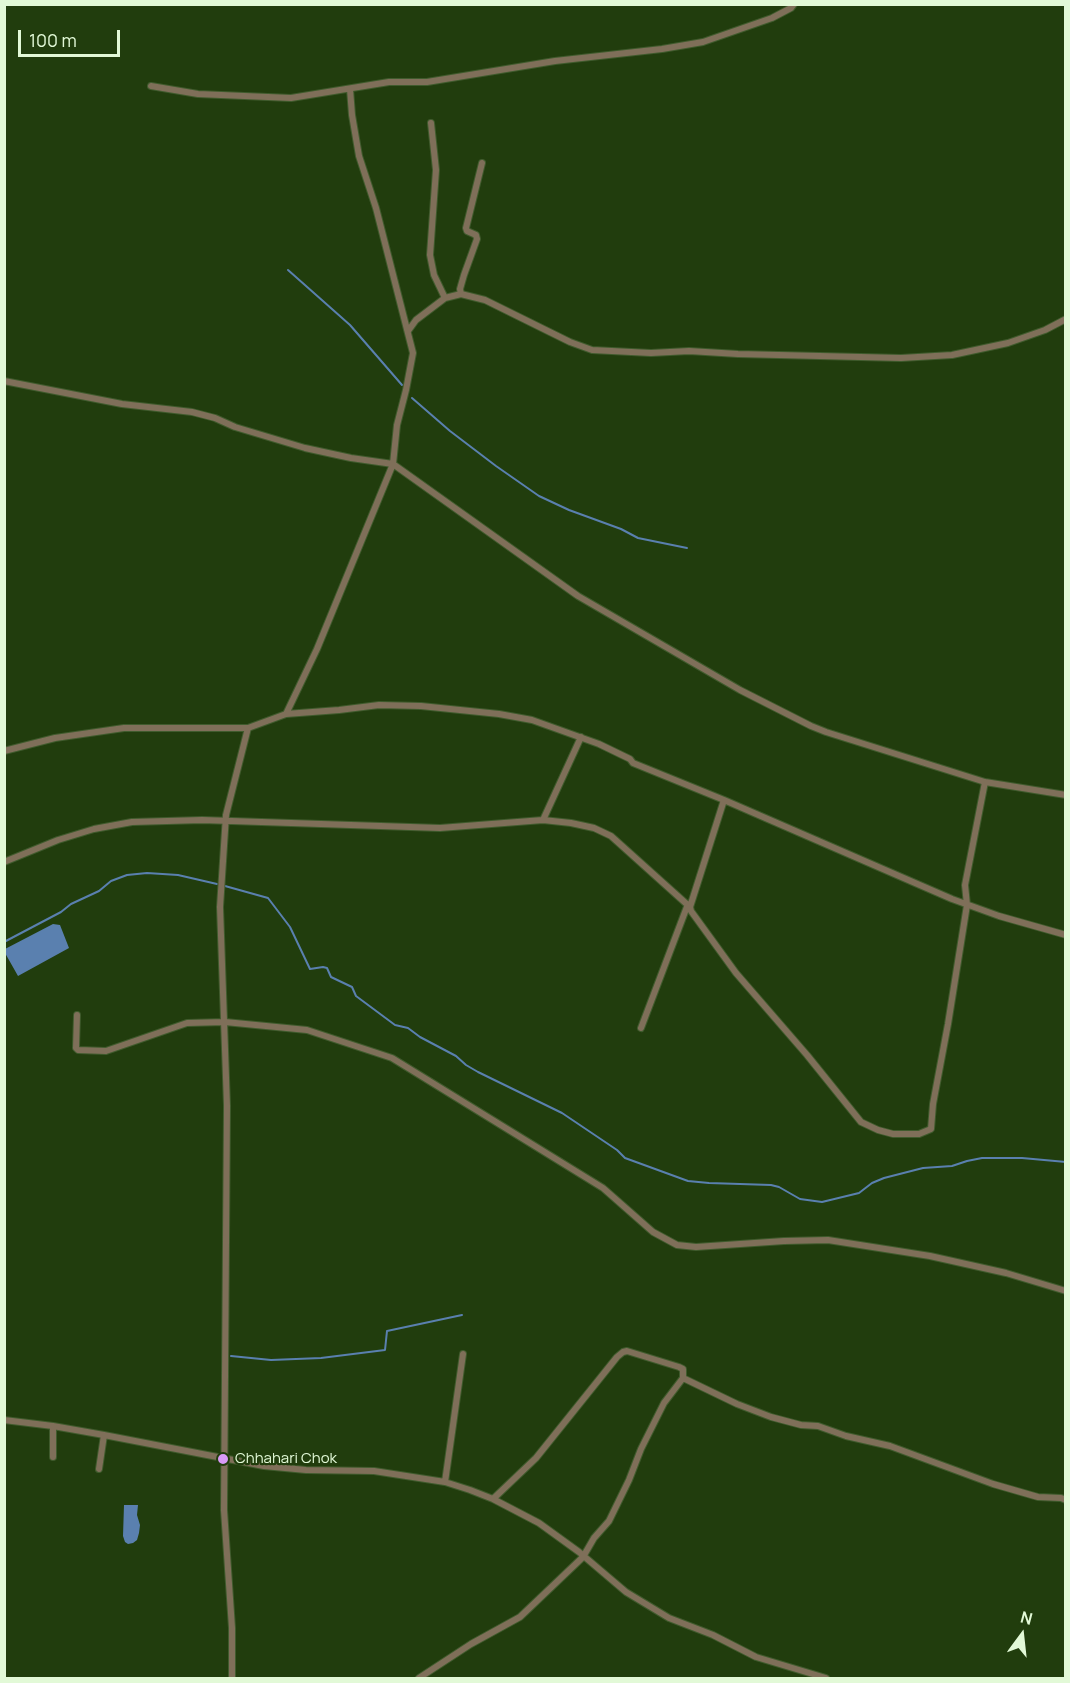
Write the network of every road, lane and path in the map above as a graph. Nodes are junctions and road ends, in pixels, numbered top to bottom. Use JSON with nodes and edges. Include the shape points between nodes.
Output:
{"nodes":[{"id":1,"x":794,"y":4,"type":"edge"},
{"id":2,"x":151,"y":86,"type":"dead end"},
{"id":3,"x":350,"y":89,"type":"junction"},
{"id":4,"x":431,"y":123,"type":"dead end"},
{"id":5,"x":482,"y":163,"type":"dead end"},
{"id":6,"x":461,"y":294,"type":"junction"},
{"id":7,"x":445,"y":298,"type":"junction"},
{"id":8,"x":1065,"y":319,"type":"edge"},
{"id":9,"x":408,"y":331,"type":"junction"},
{"id":10,"x":4,"y":381,"type":"edge"},
{"id":11,"x":393,"y":464,"type":"junction"},
{"id":12,"x":286,"y":714,"type":"junction"},
{"id":13,"x":248,"y":728,"type":"junction"},
{"id":14,"x":581,"y":737,"type":"junction"},
{"id":15,"x":4,"y":751,"type":"edge"},
{"id":16,"x":985,"y":782,"type":"junction"},
{"id":17,"x":1065,"y":795,"type":"edge"},
{"id":18,"x":724,"y":800,"type":"junction"},
{"id":19,"x":543,"y":820,"type":"junction"},
{"id":20,"x":226,"y":822,"type":"junction"},
{"id":21,"x":4,"y":862,"type":"edge"},
{"id":22,"x":689,"y":905,"type":"junction"},
{"id":23,"x":967,"y":905,"type":"junction"},
{"id":24,"x":1065,"y":935,"type":"edge"},
{"id":25,"x":77,"y":1015,"type":"dead end"},
{"id":26,"x":225,"y":1022,"type":"junction"},
{"id":27,"x":641,"y":1028,"type":"dead end"},
{"id":28,"x":1065,"y":1291,"type":"edge"},
{"id":29,"x":463,"y":1354,"type":"dead end"},
{"id":30,"x":683,"y":1378,"type":"junction"},
{"id":31,"x":4,"y":1420,"type":"edge"},
{"id":32,"x":53,"y":1426,"type":"junction"},
{"id":33,"x":104,"y":1435,"type":"junction"},
{"id":34,"x":53,"y":1457,"type":"dead end"},
{"id":35,"x":224,"y":1459,"type":"junction"},
{"id":36,"x":99,"y":1469,"type":"dead end"},
{"id":37,"x":445,"y":1482,"type":"junction"},
{"id":38,"x":493,"y":1499,"type":"junction"},
{"id":39,"x":1065,"y":1500,"type":"edge"},
{"id":40,"x":583,"y":1557,"type":"junction"},
{"id":41,"x":231,"y":1678,"type":"edge"},
{"id":42,"x":419,"y":1678,"type":"edge"},
{"id":43,"x":826,"y":1678,"type":"edge"}],
"edges":[{"from":1,"to":3,"type":"street","via":[[772,18],[703,42],[427,82],[389,82]]},
{"from":2,"to":3,"type":"street","via":[[198,94],[291,98]]},
{"from":3,"to":9,"type":"street","via":[[359,156]]},
{"from":4,"to":7,"type":"street","via":[[436,170],[430,255]]},
{"from":5,"to":6,"type":"street","via":[[466,228],[477,239]]},
{"from":6,"to":7,"type":"street"},
{"from":6,"to":8,"type":"street","via":[[485,300],[592,350],[651,353],[901,358],[952,355],[1008,343]]},
{"from":7,"to":9,"type":"street"},
{"from":9,"to":11,"type":"street","via":[[413,353]]},
{"from":10,"to":11,"type":"street","via":[[122,404],[192,412],[305,448]]},
{"from":11,"to":12,"type":"street"},
{"from":11,"to":16,"type":"street","via":[[578,596],[740,690],[826,732]]},
{"from":12,"to":13,"type":"street"},
{"from":12,"to":14,"type":"street","via":[[379,705],[421,706],[532,720]]},
{"from":13,"to":15,"type":"street","via":[[124,728],[55,738]]},
{"from":13,"to":20,"type":"street"},
{"from":14,"to":18,"type":"street"},
{"from":14,"to":19,"type":"street"},
{"from":16,"to":17,"type":"street"},
{"from":16,"to":23,"type":"street","via":[[965,885]]},
{"from":18,"to":22,"type":"street"},
{"from":18,"to":23,"type":"street"},
{"from":19,"to":20,"type":"street","via":[[440,828]]},
{"from":19,"to":22,"type":"street","via":[[594,828],[611,836]]},
{"from":20,"to":21,"type":"street","via":[[132,822],[58,840]]},
{"from":20,"to":26,"type":"street","via":[[220,907]]},
{"from":22,"to":23,"type":"street","via":[[736,973],[861,1122],[893,1134],[919,1134],[931,1129]]},
{"from":22,"to":27,"type":"street"},
{"from":23,"to":24,"type":"street"},
{"from":25,"to":26,"type":"street","via":[[78,1050],[106,1051],[187,1023]]},
{"from":26,"to":28,"type":"street","via":[[307,1030],[392,1058],[603,1188],[653,1232],[677,1245],[828,1240],[930,1256]]},
{"from":26,"to":35,"type":"street"},
{"from":29,"to":37,"type":"street"},
{"from":30,"to":38,"type":"street","via":[[679,1366],[623,1352],[536,1458]]},
{"from":30,"to":39,"type":"street","via":[[771,1417],[890,1446],[1026,1494]]},
{"from":30,"to":40,"type":"street","via":[[664,1403],[609,1521]]},
{"from":31,"to":32,"type":"street"},
{"from":32,"to":33,"type":"street"},
{"from":32,"to":34,"type":"street"},
{"from":33,"to":35,"type":"street"},
{"from":33,"to":36,"type":"street"},
{"from":35,"to":37,"type":"street","via":[[306,1470],[374,1471]]},
{"from":35,"to":41,"type":"street"},
{"from":37,"to":38,"type":"street"},
{"from":38,"to":40,"type":"street","via":[[538,1523]]},
{"from":40,"to":42,"type":"street","via":[[520,1617]]},
{"from":40,"to":43,"type":"street","via":[[626,1592],[669,1618],[756,1657]]}]}
